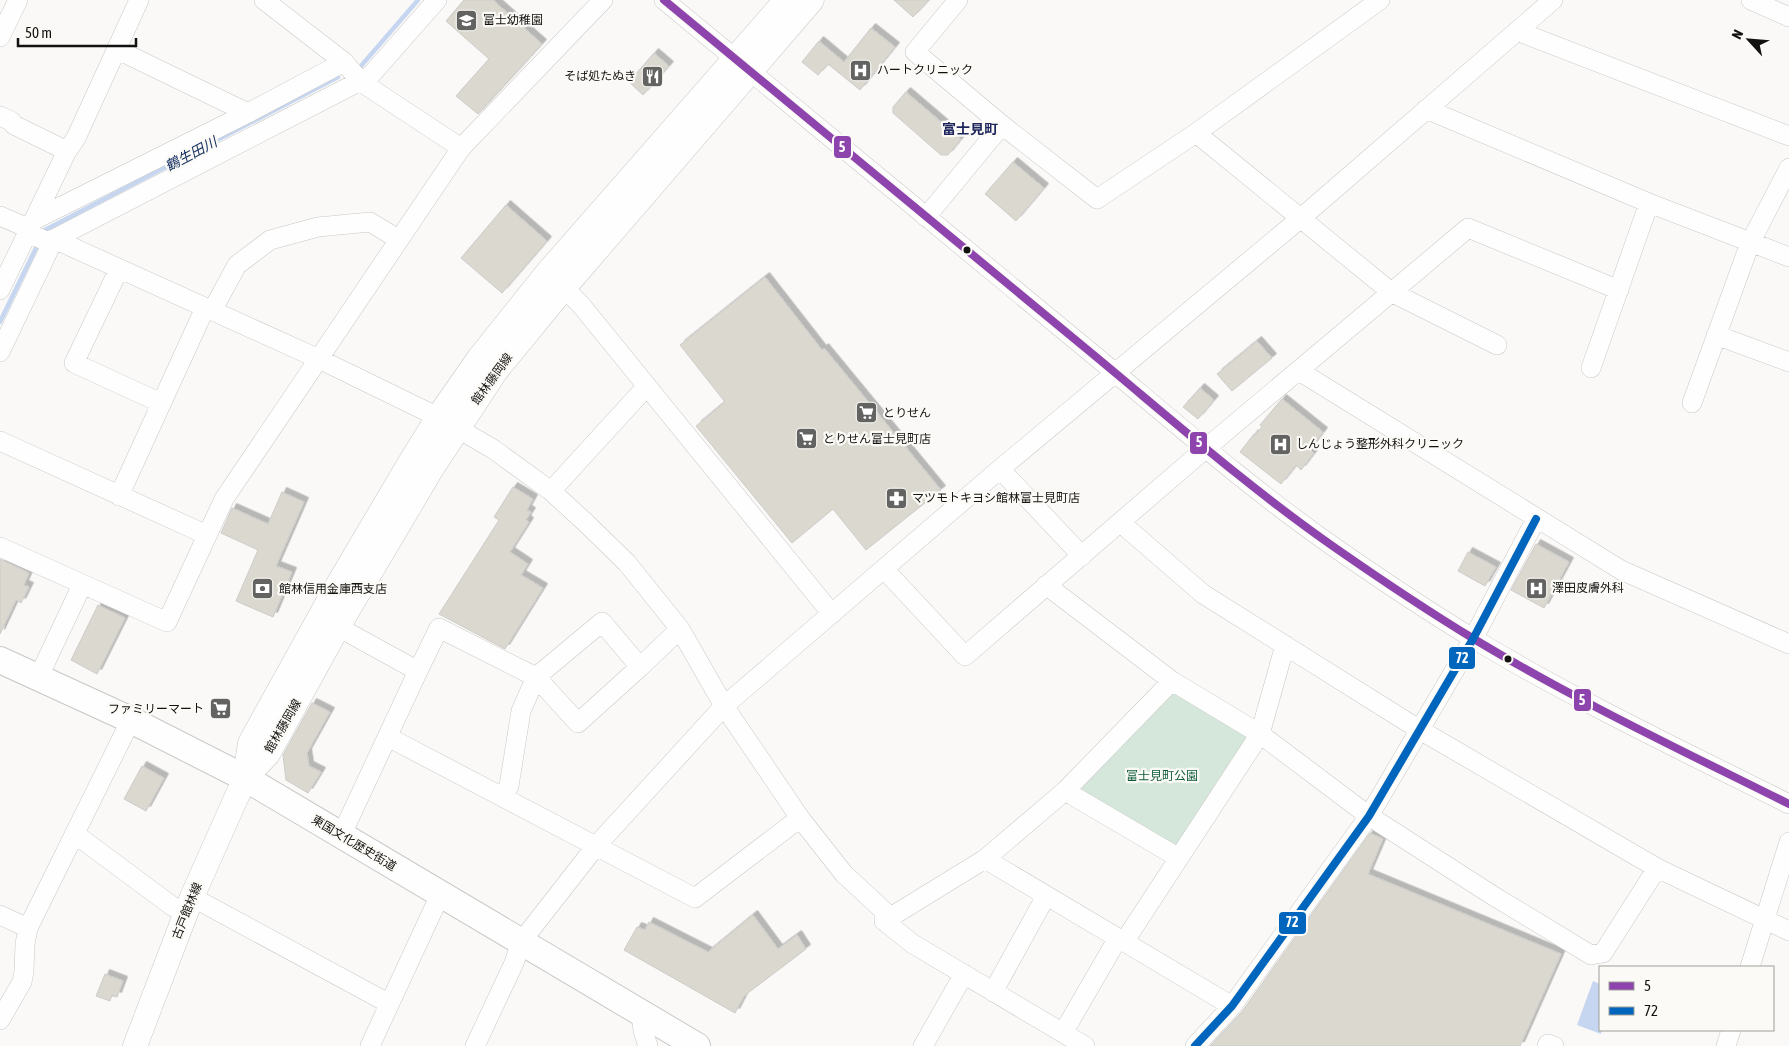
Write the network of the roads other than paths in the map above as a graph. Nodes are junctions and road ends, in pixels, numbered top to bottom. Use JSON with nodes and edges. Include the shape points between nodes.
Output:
{"nodes":[{"id":1,"x":18,"y":0,"type":"edge"},
{"id":2,"x":140,"y":0,"type":"edge"},
{"id":3,"x":264,"y":0,"type":"edge"},
{"id":4,"x":437,"y":0,"type":"edge"},
{"id":5,"x":603,"y":0,"type":"edge"},
{"id":6,"x":664,"y":0,"type":"edge"},
{"id":7,"x":786,"y":0,"type":"edge"},
{"id":8,"x":812,"y":0,"type":"edge"},
{"id":9,"x":1380,"y":0,"type":"edge"},
{"id":10,"x":1553,"y":0,"type":"edge"},
{"id":11,"x":1751,"y":0,"type":"edge"},
{"id":12,"x":952,"y":2,"type":"edge"},
{"id":13,"x":1789,"y":17,"type":"edge"},
{"id":14,"x":1516,"y":32,"type":"junction"},
{"id":15,"x":0,"y":37,"type":"edge"},
{"id":16,"x":118,"y":50,"type":"junction"},
{"id":17,"x":344,"y":62,"type":"junction"},
{"id":18,"x":743,"y":65,"type":"junction"},
{"id":19,"x":360,"y":82,"type":"junction"},
{"id":20,"x":1426,"y":109,"type":"junction"},
{"id":21,"x":248,"y":113,"type":"junction"},
{"id":22,"x":0,"y":116,"type":"edge"},
{"id":23,"x":1002,"y":125,"type":"junction"},
{"id":24,"x":1196,"y":133,"type":"junction"},
{"id":25,"x":1789,"y":136,"type":"edge"},
{"id":26,"x":461,"y":148,"type":"junction"},
{"id":27,"x":67,"y":151,"type":"junction"},
{"id":28,"x":1789,"y":168,"type":"edge"},
{"id":29,"x":1649,"y":203,"type":"junction"},
{"id":30,"x":0,"y":216,"type":"edge"},
{"id":31,"x":926,"y":217,"type":"junction"},
{"id":32,"x":1301,"y":218,"type":"junction"},
{"id":33,"x":31,"y":227,"type":"junction"},
{"id":34,"x":398,"y":239,"type":"junction"},
{"id":35,"x":54,"y":240,"type":"junction"},
{"id":36,"x":1750,"y":242,"type":"junction"},
{"id":37,"x":1789,"y":257,"type":"edge"},
{"id":38,"x":118,"y":269,"type":"junction"},
{"id":39,"x":564,"y":288,"type":"junction"},
{"id":40,"x":0,"y":290,"type":"edge"},
{"id":41,"x":1619,"y":290,"type":"junction"},
{"id":42,"x":1391,"y":292,"type":"junction"},
{"id":43,"x":209,"y":310,"type":"junction"},
{"id":44,"x":1716,"y":335,"type":"junction"},
{"id":45,"x":1497,"y":345,"type":"dead end"},
{"id":46,"x":0,"y":352,"type":"edge"},
{"id":47,"x":319,"y":359,"type":"junction"},
{"id":48,"x":1789,"y":362,"type":"edge"},
{"id":49,"x":1591,"y":368,"type":"dead end"},
{"id":50,"x":1299,"y":371,"type":"junction"},
{"id":51,"x":1116,"y":374,"type":"junction"},
{"id":52,"x":647,"y":386,"type":"junction"},
{"id":53,"x":161,"y":403,"type":"junction"},
{"id":54,"x":1692,"y":403,"type":"dead end"},
{"id":55,"x":448,"y":423,"type":"junction"},
{"id":56,"x":0,"y":441,"type":"edge"},
{"id":57,"x":1205,"y":449,"type":"junction"},
{"id":58,"x":1000,"y":469,"type":"junction"},
{"id":59,"x":551,"y":491,"type":"junction"},
{"id":60,"x":119,"y":496,"type":"junction"},
{"id":61,"x":1536,"y":519,"type":"junction"},
{"id":62,"x":1121,"y":523,"type":"junction"},
{"id":63,"x":206,"y":535,"type":"junction"},
{"id":64,"x":0,"y":547,"type":"edge"},
{"id":65,"x":1082,"y":556,"type":"junction"},
{"id":66,"x":884,"y":569,"type":"junction"},
{"id":67,"x":82,"y":585,"type":"junction"},
{"id":68,"x":1046,"y":585,"type":"junction"},
{"id":69,"x":832,"y":614,"type":"junction"},
{"id":70,"x":338,"y":627,"type":"junction"},
{"id":71,"x":680,"y":629,"type":"junction"},
{"id":72,"x":1473,"y":638,"type":"junction"},
{"id":73,"x":1789,"y":644,"type":"edge"},
{"id":74,"x":1285,"y":645,"type":"junction"},
{"id":75,"x":0,"y":660,"type":"edge"},
{"id":76,"x":640,"y":667,"type":"junction"},
{"id":77,"x":418,"y":671,"type":"junction"},
{"id":78,"x":39,"y":676,"type":"junction"},
{"id":79,"x":536,"y":677,"type":"junction"},
{"id":80,"x":1172,"y":681,"type":"junction"},
{"id":81,"x":724,"y":706,"type":"junction"},
{"id":82,"x":131,"y":720,"type":"junction"},
{"id":83,"x":1420,"y":730,"type":"junction"},
{"id":84,"x":1260,"y":734,"type":"junction"},
{"id":85,"x":388,"y":737,"type":"junction"},
{"id":86,"x":245,"y":778,"type":"junction"},
{"id":87,"x":1065,"y":791,"type":"junction"},
{"id":88,"x":503,"y":797,"type":"junction"},
{"id":89,"x":1789,"y":804,"type":"edge"},
{"id":90,"x":1368,"y":816,"type":"junction"},
{"id":91,"x":800,"y":818,"type":"junction"},
{"id":92,"x":75,"y":834,"type":"junction"},
{"id":93,"x":342,"y":836,"type":"junction"},
{"id":94,"x":1789,"y":842,"type":"edge"},
{"id":95,"x":596,"y":846,"type":"junction"},
{"id":96,"x":1179,"y":858,"type":"junction"},
{"id":97,"x":985,"y":859,"type":"junction"},
{"id":98,"x":1657,"y":868,"type":"junction"},
{"id":99,"x":440,"y":894,"type":"junction"},
{"id":100,"x":1046,"y":896,"type":"junction"},
{"id":101,"x":189,"y":905,"type":"junction"},
{"id":102,"x":0,"y":915,"type":"edge"},
{"id":103,"x":1765,"y":919,"type":"junction"},
{"id":104,"x":884,"y":921,"type":"junction"},
{"id":105,"x":28,"y":928,"type":"junction"},
{"id":106,"x":1789,"y":931,"type":"edge"},
{"id":107,"x":1121,"y":940,"type":"junction"},
{"id":108,"x":521,"y":942,"type":"junction"},
{"id":109,"x":1750,"y":966,"type":"edge"},
{"id":110,"x":964,"y":974,"type":"junction"},
{"id":111,"x":993,"y":992,"type":"junction"},
{"id":112,"x":388,"y":1004,"type":"junction"},
{"id":113,"x":1232,"y":1006,"type":"junction"},
{"id":114,"x":641,"y":1013,"type":"junction"},
{"id":115,"x":0,"y":1020,"type":"edge"},
{"id":116,"x":1731,"y":1031,"type":"edge"},
{"id":117,"x":1063,"y":1033,"type":"junction"},
{"id":118,"x":135,"y":1046,"type":"edge"},
{"id":119,"x":370,"y":1046,"type":"edge"},
{"id":120,"x":476,"y":1046,"type":"edge"},
{"id":121,"x":648,"y":1046,"type":"edge"},
{"id":122,"x":697,"y":1046,"type":"edge"},
{"id":123,"x":923,"y":1046,"type":"edge"},
{"id":124,"x":1085,"y":1046,"type":"edge"},
{"id":125,"x":1194,"y":1046,"type":"edge"},
{"id":126,"x":1547,"y":1046,"type":"edge"},
{"id":127,"x":1554,"y":1046,"type":"edge"},
{"id":128,"x":1726,"y":1046,"type":"edge"}],
"edges":[{"from":1,"to":15,"type":"street"},
{"from":2,"to":16,"type":"street"},
{"from":3,"to":17,"type":"street"},
{"from":4,"to":19,"type":"street","via":[[370,76]]},
{"from":5,"to":26,"type":"street"},
{"from":6,"to":18,"type":"street"},
{"from":7,"to":18,"type":"main road","name":"館林藤岡線"},
{"from":8,"to":18,"type":"main road","name":"館林藤岡線"},
{"from":9,"to":24,"type":"street"},
{"from":10,"to":14,"type":"street"},
{"from":11,"to":13,"type":"street"},
{"from":12,"to":23,"type":"street","via":[[915,52]]},
{"from":14,"to":20,"type":"street"},
{"from":14,"to":25,"type":"street"},
{"from":16,"to":21,"type":"street"},
{"from":16,"to":27,"type":"street"},
{"from":17,"to":19,"type":"street"},
{"from":17,"to":21,"type":"street"},
{"from":18,"to":31,"type":"street"},
{"from":18,"to":39,"type":"main road","name":"館林藤岡線"},
{"from":18,"to":55,"type":"main road","name":"館林藤岡線","via":[[547,273],[480,358]]},
{"from":19,"to":26,"type":"street"},
{"from":19,"to":35,"type":"street"},
{"from":20,"to":29,"type":"street"},
{"from":20,"to":32,"type":"street"},
{"from":21,"to":33,"type":"street"},
{"from":22,"to":27,"type":"street"},
{"from":23,"to":24,"type":"street","via":[[1097,199]]},
{"from":23,"to":31,"type":"street"},
{"from":24,"to":32,"type":"street"},
{"from":26,"to":34,"type":"street"},
{"from":27,"to":33,"type":"street"},
{"from":28,"to":36,"type":"street"},
{"from":29,"to":36,"type":"street"},
{"from":29,"to":41,"type":"street"},
{"from":30,"to":33,"type":"street"},
{"from":31,"to":51,"type":"street"},
{"from":32,"to":42,"type":"street"},
{"from":32,"to":51,"type":"street"},
{"from":33,"to":35,"type":"street","via":[[46,241]]},
{"from":33,"to":40,"type":"street"},
{"from":34,"to":43,"type":"street","via":[[370,222],[318,227],[270,240],[237,265]]},
{"from":34,"to":47,"type":"street"},
{"from":35,"to":38,"type":"street"},
{"from":35,"to":46,"type":"street"},
{"from":36,"to":37,"type":"street"},
{"from":36,"to":44,"type":"street"},
{"from":38,"to":43,"type":"street"},
{"from":38,"to":53,"type":"street","via":[[74,363]]},
{"from":39,"to":52,"type":"street"},
{"from":39,"to":55,"type":"main road","name":"館林藤岡線","via":[[496,372]]},
{"from":41,"to":42,"type":"street","via":[[1468,228]]},
{"from":41,"to":49,"type":"street"},
{"from":42,"to":45,"type":"street"},
{"from":42,"to":50,"type":"street"},
{"from":43,"to":47,"type":"street"},
{"from":43,"to":53,"type":"street"},
{"from":44,"to":48,"type":"street"},
{"from":44,"to":54,"type":"street"},
{"from":47,"to":55,"type":"street"},
{"from":47,"to":63,"type":"street","via":[[224,498]]},
{"from":50,"to":57,"type":"street"},
{"from":50,"to":61,"type":"street"},
{"from":51,"to":57,"type":"street"},
{"from":51,"to":58,"type":"street"},
{"from":52,"to":59,"type":"street"},
{"from":52,"to":69,"type":"street"},
{"from":53,"to":60,"type":"street"},
{"from":55,"to":59,"type":"street","via":[[493,449]]},
{"from":55,"to":70,"type":"main road","name":"館林藤岡線","via":[[431,470]]},
{"from":55,"to":86,"type":"main road","name":"館林藤岡線","via":[[378,515],[250,743]]},
{"from":56,"to":60,"type":"street"},
{"from":57,"to":62,"type":"street"},
{"from":57,"to":72,"type":"street","via":[[1288,515]]},
{"from":58,"to":65,"type":"street"},
{"from":58,"to":66,"type":"street"},
{"from":59,"to":71,"type":"street","via":[[627,564]]},
{"from":60,"to":63,"type":"street"},
{"from":61,"to":72,"type":"street"},
{"from":61,"to":73,"type":"street","via":[[1628,574]]},
{"from":62,"to":65,"type":"street"},
{"from":62,"to":74,"type":"street","via":[[1202,594]]},
{"from":63,"to":67,"type":"street","via":[[167,622]]},
{"from":64,"to":67,"type":"street"},
{"from":65,"to":68,"type":"street"},
{"from":66,"to":68,"type":"street","via":[[965,656]]},
{"from":66,"to":69,"type":"street"},
{"from":67,"to":78,"type":"street"},
{"from":68,"to":80,"type":"street"},
{"from":69,"to":81,"type":"street"},
{"from":70,"to":77,"type":"street"},
{"from":70,"to":86,"type":"main road","name":"館林藤岡線","via":[[268,754]]},
{"from":71,"to":76,"type":"street"},
{"from":71,"to":81,"type":"street"},
{"from":72,"to":83,"type":"street"},
{"from":72,"to":89,"type":"street","via":[[1644,731]]},
{"from":74,"to":83,"type":"street"},
{"from":74,"to":84,"type":"street"},
{"from":75,"to":78,"type":"highway","name":"東国文化歴史街道"},
{"from":76,"to":79,"type":"street","via":[[602,622]]},
{"from":76,"to":79,"type":"street","via":[[578,723]]},
{"from":77,"to":79,"type":"street","via":[[440,628]]},
{"from":77,"to":85,"type":"street"},
{"from":78,"to":82,"type":"highway","name":"東国文化歴史街道"},
{"from":79,"to":88,"type":"street","via":[[522,711],[509,786]]},
{"from":80,"to":84,"type":"street"},
{"from":80,"to":87,"type":"street"},
{"from":81,"to":91,"type":"street"},
{"from":81,"to":95,"type":"street"},
{"from":82,"to":86,"type":"highway","name":"東国文化歴史街道"},
{"from":82,"to":92,"type":"street"},
{"from":83,"to":90,"type":"street"},
{"from":83,"to":98,"type":"street"},
{"from":84,"to":90,"type":"street"},
{"from":84,"to":96,"type":"street"},
{"from":85,"to":88,"type":"street"},
{"from":85,"to":93,"type":"street"},
{"from":86,"to":93,"type":"highway","name":"東国文化歴史街道"},
{"from":86,"to":101,"type":"main road","name":"古戸館林線"},
{"from":87,"to":96,"type":"street"},
{"from":87,"to":97,"type":"street"},
{"from":88,"to":95,"type":"street"},
{"from":90,"to":98,"type":"street","via":[[1591,954],[1603,953]]},
{"from":90,"to":113,"type":"street"},
{"from":91,"to":95,"type":"street","via":[[695,898]]},
{"from":91,"to":104,"type":"street","via":[[844,874],[884,911]]},
{"from":92,"to":101,"type":"street","via":[[172,906]]},
{"from":92,"to":105,"type":"street"},
{"from":93,"to":99,"type":"highway","name":"東国文化歴史街道"},
{"from":94,"to":103,"type":"street"},
{"from":95,"to":108,"type":"street"},
{"from":96,"to":107,"type":"street"},
{"from":97,"to":100,"type":"street"},
{"from":97,"to":104,"type":"street"},
{"from":98,"to":103,"type":"street"},
{"from":99,"to":108,"type":"highway","name":"東国文化歴史街道"},
{"from":99,"to":112,"type":"street"},
{"from":100,"to":107,"type":"street"},
{"from":100,"to":111,"type":"street"},
{"from":101,"to":112,"type":"street"},
{"from":101,"to":118,"type":"main road","name":"古戸館林線"},
{"from":102,"to":105,"type":"street"},
{"from":103,"to":106,"type":"street"},
{"from":103,"to":109,"type":"street"},
{"from":104,"to":110,"type":"street","via":[[913,944]]},
{"from":105,"to":115,"type":"street","via":[[22,982]]},
{"from":107,"to":113,"type":"street"},
{"from":107,"to":117,"type":"street"},
{"from":108,"to":114,"type":"highway","name":"東国文化歴史街道"},
{"from":108,"to":120,"type":"street"},
{"from":110,"to":111,"type":"street"},
{"from":110,"to":123,"type":"street"},
{"from":111,"to":117,"type":"street"},
{"from":112,"to":119,"type":"street"},
{"from":113,"to":125,"type":"street"},
{"from":114,"to":121,"type":"street"},
{"from":114,"to":122,"type":"highway","name":"東国文化歴史街道"},
{"from":116,"to":128,"type":"street"},
{"from":117,"to":124,"type":"street"},
{"from":126,"to":127,"type":"street"}]}
